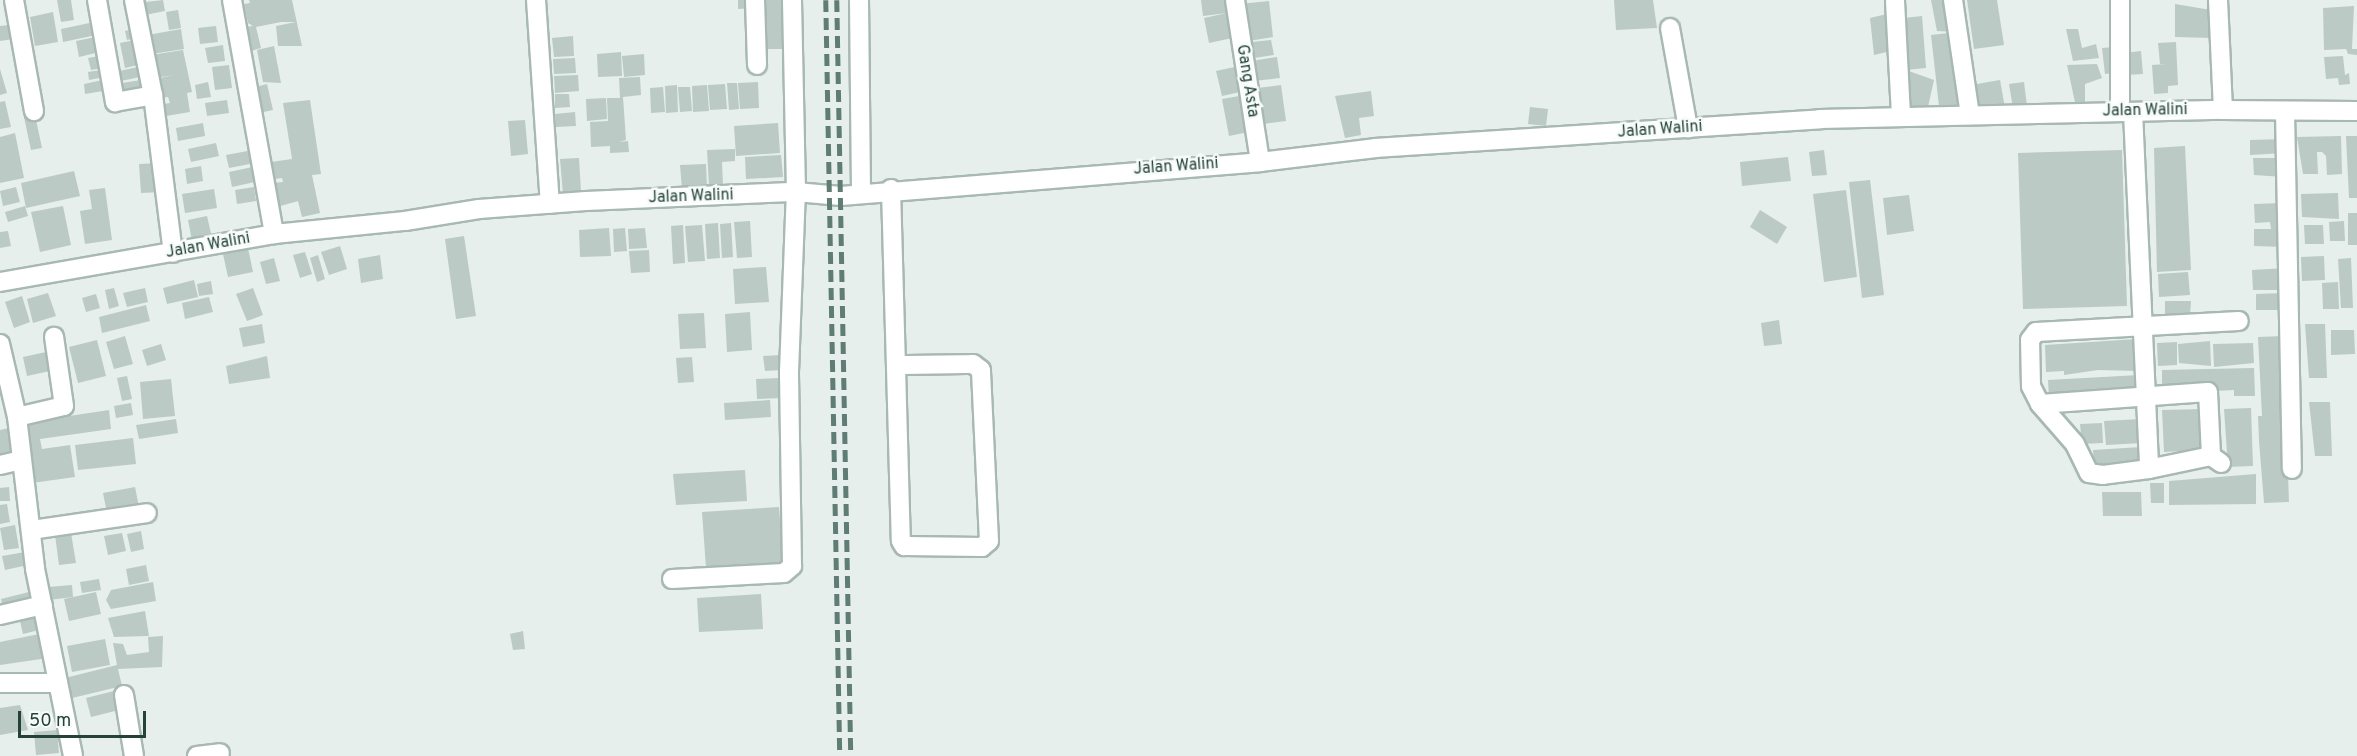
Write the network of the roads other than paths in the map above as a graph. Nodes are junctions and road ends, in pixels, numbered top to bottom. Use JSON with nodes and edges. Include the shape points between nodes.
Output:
{"nodes":[{"id":1,"x":12,"y":0,"type":"edge"},
{"id":2,"x":97,"y":0,"type":"edge"},
{"id":3,"x":134,"y":0,"type":"edge"},
{"id":4,"x":232,"y":0,"type":"edge"},
{"id":5,"x":536,"y":0,"type":"edge"},
{"id":6,"x":755,"y":0,"type":"edge"},
{"id":7,"x":792,"y":0,"type":"edge"},
{"id":8,"x":859,"y":0,"type":"edge"},
{"id":9,"x":1235,"y":0,"type":"edge"},
{"id":10,"x":1953,"y":0,"type":"edge"},
{"id":11,"x":2120,"y":0,"type":"edge"},
{"id":12,"x":2218,"y":0,"type":"edge"},
{"id":13,"x":1895,"y":1,"type":"edge"},
{"id":14,"x":0,"y":2,"type":"edge"},
{"id":15,"x":1670,"y":28,"type":"dead end"},
{"id":16,"x":757,"y":65,"type":"dead end"},
{"id":17,"x":153,"y":95,"type":"junction"},
{"id":18,"x":2223,"y":110,"type":"junction"},
{"id":19,"x":34,"y":111,"type":"dead end"},
{"id":20,"x":2357,"y":111,"type":"edge"},
{"id":21,"x":2126,"y":112,"type":"junction"},
{"id":22,"x":2285,"y":112,"type":"junction"},
{"id":23,"x":1970,"y":115,"type":"junction"},
{"id":24,"x":1901,"y":116,"type":"junction"},
{"id":25,"x":1688,"y":128,"type":"junction"},
{"id":26,"x":1260,"y":162,"type":"junction"},
{"id":27,"x":891,"y":189,"type":"junction"},
{"id":28,"x":796,"y":192,"type":"junction"},
{"id":29,"x":861,"y":193,"type":"junction"},
{"id":30,"x":550,"y":204,"type":"junction"},
{"id":31,"x":274,"y":234,"type":"junction"},
{"id":32,"x":173,"y":253,"type":"junction"},
{"id":33,"x":0,"y":282,"type":"edge"},
{"id":34,"x":2239,"y":321,"type":"dead end"},
{"id":35,"x":2142,"y":327,"type":"junction"},
{"id":36,"x":54,"y":338,"type":"dead end"},
{"id":37,"x":0,"y":344,"type":"edge"},
{"id":38,"x":897,"y":365,"type":"junction"},
{"id":39,"x":2145,"y":396,"type":"junction"},
{"id":40,"x":2040,"y":404,"type":"junction"},
{"id":41,"x":17,"y":417,"type":"junction"},
{"id":42,"x":21,"y":460,"type":"junction"},
{"id":43,"x":0,"y":465,"type":"edge"},
{"id":44,"x":2149,"y":469,"type":"junction"},
{"id":45,"x":2292,"y":470,"type":"dead end"},
{"id":46,"x":147,"y":513,"type":"dead end"},
{"id":47,"x":32,"y":530,"type":"junction"},
{"id":48,"x":672,"y":579,"type":"dead end"},
{"id":49,"x":43,"y":605,"type":"junction"},
{"id":50,"x":0,"y":615,"type":"edge"},
{"id":51,"x":0,"y":683,"type":"edge"},
{"id":52,"x":58,"y":683,"type":"junction"},
{"id":53,"x":124,"y":695,"type":"dead end"},
{"id":54,"x":220,"y":753,"type":"dead end"},
{"id":55,"x":73,"y":756,"type":"edge"},
{"id":56,"x":134,"y":756,"type":"edge"},
{"id":57,"x":196,"y":756,"type":"edge"}],
"edges":[{"from":1,"to":14,"type":"street"},
{"from":1,"to":19,"type":"street"},
{"from":2,"to":17,"type":"street","via":[[115,102]]},
{"from":3,"to":17,"type":"street"},
{"from":4,"to":31,"type":"street"},
{"from":5,"to":30,"type":"street"},
{"from":6,"to":16,"type":"street"},
{"from":7,"to":28,"type":"street"},
{"from":8,"to":29,"type":"street"},
{"from":9,"to":26,"type":"street","name":"Gang Asta"},
{"from":10,"to":23,"type":"street"},
{"from":11,"to":21,"type":"street"},
{"from":12,"to":18,"type":"street"},
{"from":13,"to":24,"type":"street"},
{"from":15,"to":25,"type":"street"},
{"from":17,"to":32,"type":"street"},
{"from":18,"to":21,"type":"street","name":"Jalan Walini"},
{"from":18,"to":22,"type":"street","name":"Jalan Walini"},
{"from":20,"to":22,"type":"street","name":"Jalan Walini"},
{"from":21,"to":23,"type":"street","name":"Jalan Walini"},
{"from":21,"to":35,"type":"street"},
{"from":22,"to":45,"type":"street"},
{"from":23,"to":24,"type":"street","name":"Jalan Walini"},
{"from":24,"to":25,"type":"street","name":"Jalan Walini"},
{"from":25,"to":26,"type":"street","name":"Jalan Walini","via":[[1376,148]]},
{"from":26,"to":27,"type":"street","name":"Jalan Walini"},
{"from":27,"to":29,"type":"street","name":"Jalan Walini"},
{"from":27,"to":38,"type":"street"},
{"from":28,"to":29,"type":"street","name":"Jalan Walini"},
{"from":28,"to":30,"type":"street","name":"Jalan Walini"},
{"from":28,"to":48,"type":"street","via":[[789,372],[792,566],[784,573]]},
{"from":30,"to":31,"type":"street","name":"Jalan Walini"},
{"from":31,"to":32,"type":"street","name":"Jalan Walini"},
{"from":32,"to":33,"type":"street","name":"Jalan Walini"},
{"from":34,"to":35,"type":"street"},
{"from":35,"to":39,"type":"street"},
{"from":35,"to":40,"type":"street","via":[[2032,335],[2031,386]]},
{"from":36,"to":41,"type":"street","via":[[64,406]]},
{"from":37,"to":41,"type":"street"},
{"from":38,"to":38,"type":"street","via":[[901,541],[904,546],[982,547],[989,541],[981,370],[973,364]]},
{"from":39,"to":40,"type":"street"},
{"from":39,"to":44,"type":"street"},
{"from":39,"to":44,"type":"street","via":[[2208,392],[2216,459]]},
{"from":40,"to":44,"type":"street","via":[[2075,444],[2089,473]]},
{"from":41,"to":42,"type":"street"},
{"from":42,"to":43,"type":"street"},
{"from":42,"to":47,"type":"street"},
{"from":46,"to":47,"type":"street"},
{"from":47,"to":49,"type":"street"},
{"from":49,"to":50,"type":"street"},
{"from":49,"to":52,"type":"street"},
{"from":51,"to":52,"type":"street"},
{"from":52,"to":55,"type":"street"},
{"from":53,"to":56,"type":"street"},
{"from":54,"to":57,"type":"street"}]}
